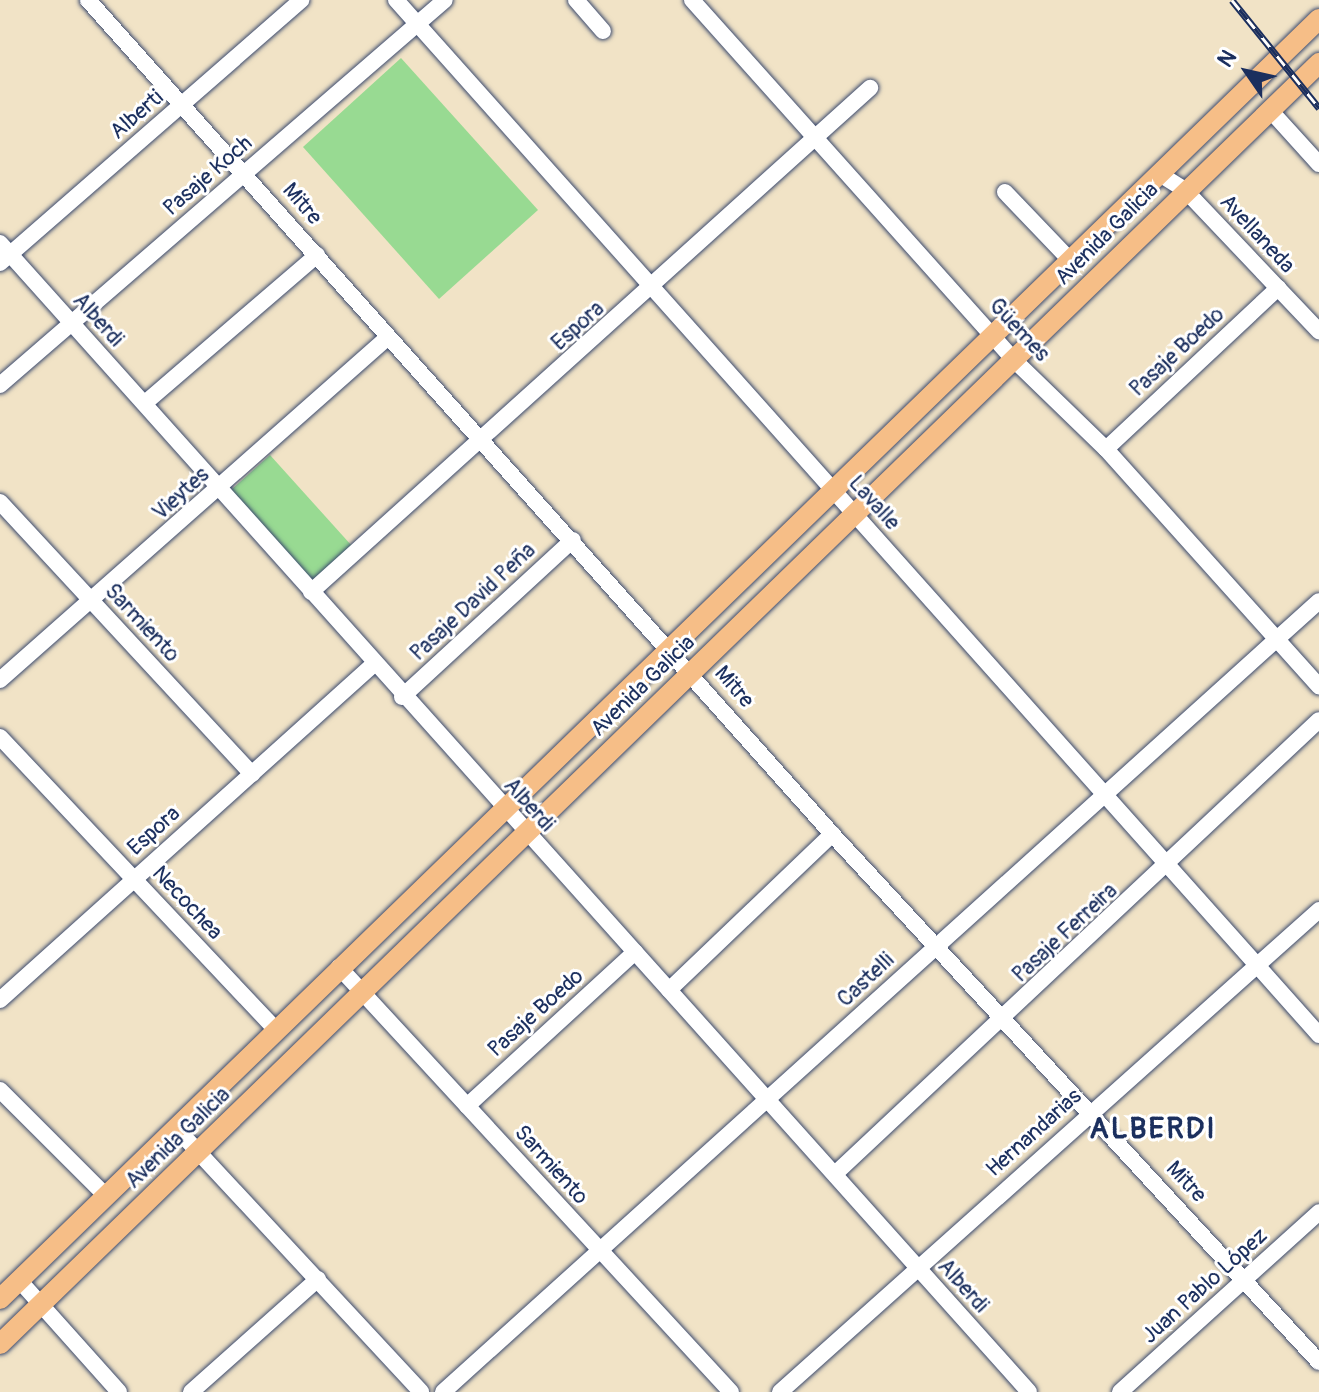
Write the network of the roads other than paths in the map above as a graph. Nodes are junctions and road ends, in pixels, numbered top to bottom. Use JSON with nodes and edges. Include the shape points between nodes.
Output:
{"nodes":[{"id":1,"x":88,"y":0,"type":"edge"},
{"id":2,"x":301,"y":0,"type":"edge"},
{"id":3,"x":396,"y":0,"type":"edge"},
{"id":4,"x":445,"y":0,"type":"edge"},
{"id":5,"x":576,"y":0,"type":"edge"},
{"id":6,"x":692,"y":0,"type":"edge"},
{"id":7,"x":1319,"y":19,"type":"edge"},
{"id":8,"x":417,"y":24,"type":"junction"},
{"id":9,"x":603,"y":31,"type":"dead end"},
{"id":10,"x":1319,"y":63,"type":"edge"},
{"id":11,"x":870,"y":88,"type":"dead end"},
{"id":12,"x":184,"y":103,"type":"junction"},
{"id":13,"x":1270,"y":110,"type":"junction"},
{"id":14,"x":816,"y":138,"type":"junction"},
{"id":15,"x":1319,"y":164,"type":"edge"},
{"id":16,"x":246,"y":173,"type":"junction"},
{"id":17,"x":1158,"y":173,"type":"junction"},
{"id":18,"x":1185,"y":190,"type":"junction"},
{"id":19,"x":1005,"y":192,"type":"dead end"},
{"id":20,"x":3,"y":253,"type":"edge"},
{"id":21,"x":317,"y":255,"type":"junction"},
{"id":22,"x":1070,"y":260,"type":"junction"},
{"id":23,"x":653,"y":288,"type":"junction"},
{"id":24,"x":1278,"y":288,"type":"junction"},
{"id":25,"x":72,"y":324,"type":"junction"},
{"id":26,"x":1319,"y":331,"type":"edge"},
{"id":27,"x":992,"y":335,"type":"junction"},
{"id":28,"x":388,"y":337,"type":"junction"},
{"id":29,"x":1013,"y":359,"type":"junction"},
{"id":30,"x":0,"y":385,"type":"edge"},
{"id":31,"x":145,"y":403,"type":"junction"},
{"id":32,"x":485,"y":441,"type":"junction"},
{"id":33,"x":1106,"y":449,"type":"junction"},
{"id":34,"x":219,"y":489,"type":"junction"},
{"id":35,"x":832,"y":489,"type":"junction"},
{"id":36,"x":0,"y":502,"type":"edge"},
{"id":37,"x":855,"y":514,"type":"junction"},
{"id":38,"x":573,"y":540,"type":"junction"},
{"id":39,"x":311,"y":592,"type":"junction"},
{"id":40,"x":1319,"y":601,"type":"edge"},
{"id":41,"x":91,"y":602,"type":"junction"},
{"id":42,"x":1278,"y":640,"type":"junction"},
{"id":43,"x":670,"y":647,"type":"junction"},
{"id":44,"x":374,"y":664,"type":"junction"},
{"id":45,"x":692,"y":672,"type":"junction"},
{"id":46,"x":0,"y":680,"type":"edge"},
{"id":47,"x":1319,"y":686,"type":"edge"},
{"id":48,"x":402,"y":697,"type":"junction"},
{"id":49,"x":1319,"y":720,"type":"edge"},
{"id":50,"x":0,"y":737,"type":"edge"},
{"id":51,"x":252,"y":774,"type":"junction"},
{"id":52,"x":1104,"y":793,"type":"junction"},
{"id":53,"x":503,"y":809,"type":"junction"},
{"id":54,"x":524,"y":832,"type":"junction"},
{"id":55,"x":832,"y":834,"type":"junction"},
{"id":56,"x":1168,"y":865,"type":"junction"},
{"id":57,"x":134,"y":879,"type":"junction"},
{"id":58,"x":1319,"y":910,"type":"edge"},
{"id":59,"x":936,"y":946,"type":"junction"},
{"id":60,"x":635,"y":952,"type":"junction"},
{"id":61,"x":1258,"y":965,"type":"junction"},
{"id":62,"x":339,"y":967,"type":"junction"},
{"id":63,"x":669,"y":990,"type":"junction"},
{"id":64,"x":361,"y":991,"type":"junction"},
{"id":65,"x":0,"y":1000,"type":"edge"},
{"id":66,"x":1006,"y":1018,"type":"junction"},
{"id":67,"x":275,"y":1029,"type":"junction"},
{"id":68,"x":1319,"y":1035,"type":"edge"},
{"id":69,"x":0,"y":1090,"type":"edge"},
{"id":70,"x":768,"y":1100,"type":"junction"},
{"id":71,"x":467,"y":1106,"type":"junction"},
{"id":72,"x":1090,"y":1111,"type":"junction"},
{"id":73,"x":176,"y":1128,"type":"junction"},
{"id":74,"x":198,"y":1151,"type":"junction"},
{"id":75,"x":836,"y":1173,"type":"junction"},
{"id":76,"x":104,"y":1194,"type":"junction"},
{"id":77,"x":1319,"y":1212,"type":"edge"},
{"id":78,"x":599,"y":1250,"type":"junction"},
{"id":79,"x":917,"y":1267,"type":"junction"},
{"id":80,"x":318,"y":1279,"type":"junction"},
{"id":81,"x":1246,"y":1279,"type":"junction"},
{"id":82,"x":19,"y":1280,"type":"junction"},
{"id":83,"x":0,"y":1299,"type":"edge"},
{"id":84,"x":41,"y":1305,"type":"junction"},
{"id":85,"x":0,"y":1344,"type":"edge"},
{"id":86,"x":1319,"y":1362,"type":"edge"},
{"id":87,"x":119,"y":1392,"type":"edge"},
{"id":88,"x":191,"y":1392,"type":"edge"},
{"id":89,"x":421,"y":1392,"type":"edge"},
{"id":90,"x":443,"y":1392,"type":"edge"},
{"id":91,"x":731,"y":1392,"type":"edge"},
{"id":92,"x":780,"y":1392,"type":"edge"},
{"id":93,"x":1029,"y":1392,"type":"edge"},
{"id":94,"x":1120,"y":1392,"type":"edge"}],
"edges":[{"from":1,"to":12,"type":"street","name":"Mitre"},
{"from":2,"to":12,"type":"street","name":"Alberti"},
{"from":3,"to":8,"type":"street","name":"Lavalle"},
{"from":4,"to":8,"type":"street","name":"Pasaje Koch"},
{"from":5,"to":9,"type":"street"},
{"from":6,"to":14,"type":"street","name":"Güemes"},
{"from":7,"to":17,"type":"main road","name":"Avenida Galicia"},
{"from":8,"to":16,"type":"street","name":"Pasaje Koch"},
{"from":8,"to":23,"type":"street","name":"Lavalle"},
{"from":10,"to":13,"type":"main road","name":"Avenida Galicia"},
{"from":11,"to":14,"type":"street","name":"Espora"},
{"from":12,"to":16,"type":"street","name":"Mitre"},
{"from":12,"to":20,"type":"street","name":"Alberti"},
{"from":13,"to":15,"type":"street"},
{"from":13,"to":18,"type":"main road","name":"Avenida Galicia"},
{"from":14,"to":23,"type":"street","name":"Espora"},
{"from":14,"to":27,"type":"street","name":"Güemes"},
{"from":16,"to":21,"type":"street","name":"Mitre"},
{"from":16,"to":25,"type":"street","name":"Pasaje Koch"},
{"from":17,"to":18,"type":"street","name":"Avellaneda"},
{"from":17,"to":22,"type":"main road","name":"Avenida Galicia"},
{"from":18,"to":24,"type":"street","name":"Avellaneda"},
{"from":18,"to":29,"type":"main road","name":"Avenida Galicia"},
{"from":19,"to":22,"type":"street"},
{"from":20,"to":25,"type":"street","name":"Alberdi"},
{"from":21,"to":28,"type":"street","name":"Mitre"},
{"from":21,"to":31,"type":"street"},
{"from":22,"to":27,"type":"main road","name":"Avenida Galicia"},
{"from":23,"to":32,"type":"street","name":"Espora"},
{"from":23,"to":35,"type":"street","name":"Lavalle"},
{"from":24,"to":26,"type":"street","name":"Avellaneda"},
{"from":24,"to":33,"type":"street","name":"Pasaje Boedo"},
{"from":25,"to":30,"type":"street","name":"Pasaje Koch"},
{"from":25,"to":31,"type":"street","name":"Alberdi"},
{"from":27,"to":29,"type":"street","name":"Güemes"},
{"from":27,"to":35,"type":"main road","name":"Avenida Galicia"},
{"from":28,"to":32,"type":"street","name":"Mitre"},
{"from":28,"to":34,"type":"street","name":"Vieytes"},
{"from":29,"to":33,"type":"street","name":"Güemes"},
{"from":29,"to":37,"type":"main road","name":"Avenida Galicia"},
{"from":31,"to":34,"type":"street","name":"Alberdi"},
{"from":32,"to":38,"type":"street","name":"Mitre"},
{"from":32,"to":39,"type":"street","name":"Espora"},
{"from":33,"to":42,"type":"street","name":"Güemes"},
{"from":34,"to":39,"type":"street","name":"Alberdi"},
{"from":34,"to":41,"type":"street","name":"Vieytes"},
{"from":35,"to":37,"type":"street","name":"Lavalle"},
{"from":35,"to":43,"type":"main road","name":"Avenida Galicia"},
{"from":36,"to":41,"type":"street","name":"Sarmiento"},
{"from":37,"to":45,"type":"main road","name":"Avenida Galicia"},
{"from":37,"to":52,"type":"street","name":"Lavalle"},
{"from":38,"to":43,"type":"street","name":"Mitre"},
{"from":38,"to":48,"type":"street","name":"Pasaje David Peña"},
{"from":39,"to":44,"type":"street","name":"Alberdi"},
{"from":40,"to":42,"type":"street","name":"Castelli"},
{"from":41,"to":46,"type":"street","name":"Vieytes"},
{"from":41,"to":51,"type":"street","name":"Sarmiento"},
{"from":42,"to":47,"type":"street","name":"Güemes"},
{"from":42,"to":52,"type":"street","name":"Castelli"},
{"from":43,"to":45,"type":"street","name":"Mitre"},
{"from":43,"to":53,"type":"main road","name":"Avenida Galicia"},
{"from":44,"to":48,"type":"street","name":"Alberdi"},
{"from":44,"to":51,"type":"street","name":"Espora"},
{"from":45,"to":54,"type":"main road","name":"Avenida Galicia"},
{"from":45,"to":55,"type":"street","name":"Mitre"},
{"from":48,"to":53,"type":"street","name":"Alberdi"},
{"from":49,"to":56,"type":"street","name":"Pasaje Ferreira"},
{"from":50,"to":57,"type":"street","name":"Necochea"},
{"from":51,"to":57,"type":"street","name":"Espora"},
{"from":52,"to":56,"type":"street","name":"Lavalle"},
{"from":52,"to":59,"type":"street","name":"Castelli"},
{"from":53,"to":54,"type":"street","name":"Alberdi"},
{"from":53,"to":62,"type":"main road","name":"Avenida Galicia"},
{"from":54,"to":60,"type":"street","name":"Alberdi"},
{"from":54,"to":64,"type":"main road","name":"Avenida Galicia"},
{"from":55,"to":59,"type":"street","name":"Mitre"},
{"from":55,"to":63,"type":"street"},
{"from":56,"to":61,"type":"street","name":"Lavalle"},
{"from":56,"to":66,"type":"street","name":"Pasaje Ferreira"},
{"from":57,"to":65,"type":"street","name":"Espora"},
{"from":57,"to":67,"type":"street","name":"Necochea"},
{"from":58,"to":61,"type":"street","name":"Hernandarias"},
{"from":59,"to":66,"type":"street","name":"Mitre"},
{"from":59,"to":70,"type":"street","name":"Castelli"},
{"from":60,"to":63,"type":"street","name":"Alberdi"},
{"from":60,"to":71,"type":"street","name":"Pasaje Boedo"},
{"from":61,"to":68,"type":"street","name":"Lavalle"},
{"from":61,"to":72,"type":"street","name":"Hernandarias"},
{"from":62,"to":64,"type":"street","name":"Sarmiento"},
{"from":62,"to":67,"type":"main road","name":"Avenida Galicia"},
{"from":63,"to":70,"type":"street","name":"Alberdi"},
{"from":64,"to":71,"type":"street","name":"Sarmiento"},
{"from":64,"to":74,"type":"main road","name":"Avenida Galicia"},
{"from":66,"to":72,"type":"street","name":"Mitre"},
{"from":66,"to":75,"type":"street","name":"Pasaje Ferreira"},
{"from":67,"to":73,"type":"main road","name":"Avenida Galicia"},
{"from":69,"to":76,"type":"street"},
{"from":70,"to":75,"type":"street","name":"Alberdi"},
{"from":70,"to":78,"type":"street","name":"Castelli"},
{"from":71,"to":78,"type":"street","name":"Sarmiento"},
{"from":72,"to":79,"type":"street","name":"Hernandarias"},
{"from":72,"to":81,"type":"street","name":"Mitre"},
{"from":73,"to":74,"type":"street"},
{"from":73,"to":76,"type":"main road","name":"Avenida Galicia"},
{"from":74,"to":80,"type":"street"},
{"from":74,"to":84,"type":"main road","name":"Avenida Galicia"},
{"from":75,"to":79,"type":"street","name":"Alberdi"},
{"from":76,"to":82,"type":"main road","name":"Avenida Galicia"},
{"from":77,"to":81,"type":"street","name":"Juan Pablo López"},
{"from":78,"to":90,"type":"street","name":"Castelli"},
{"from":78,"to":91,"type":"street","name":"Sarmiento"},
{"from":79,"to":92,"type":"street","name":"Hernandarias"},
{"from":79,"to":93,"type":"street","name":"Alberdi"},
{"from":80,"to":88,"type":"street"},
{"from":80,"to":89,"type":"street"},
{"from":81,"to":86,"type":"street","name":"Mitre"},
{"from":81,"to":94,"type":"street","name":"Juan Pablo López"},
{"from":82,"to":83,"type":"main road","name":"Avenida Galicia"},
{"from":82,"to":84,"type":"street"},
{"from":84,"to":85,"type":"main road","name":"Avenida Galicia"},
{"from":84,"to":87,"type":"street"}]}
